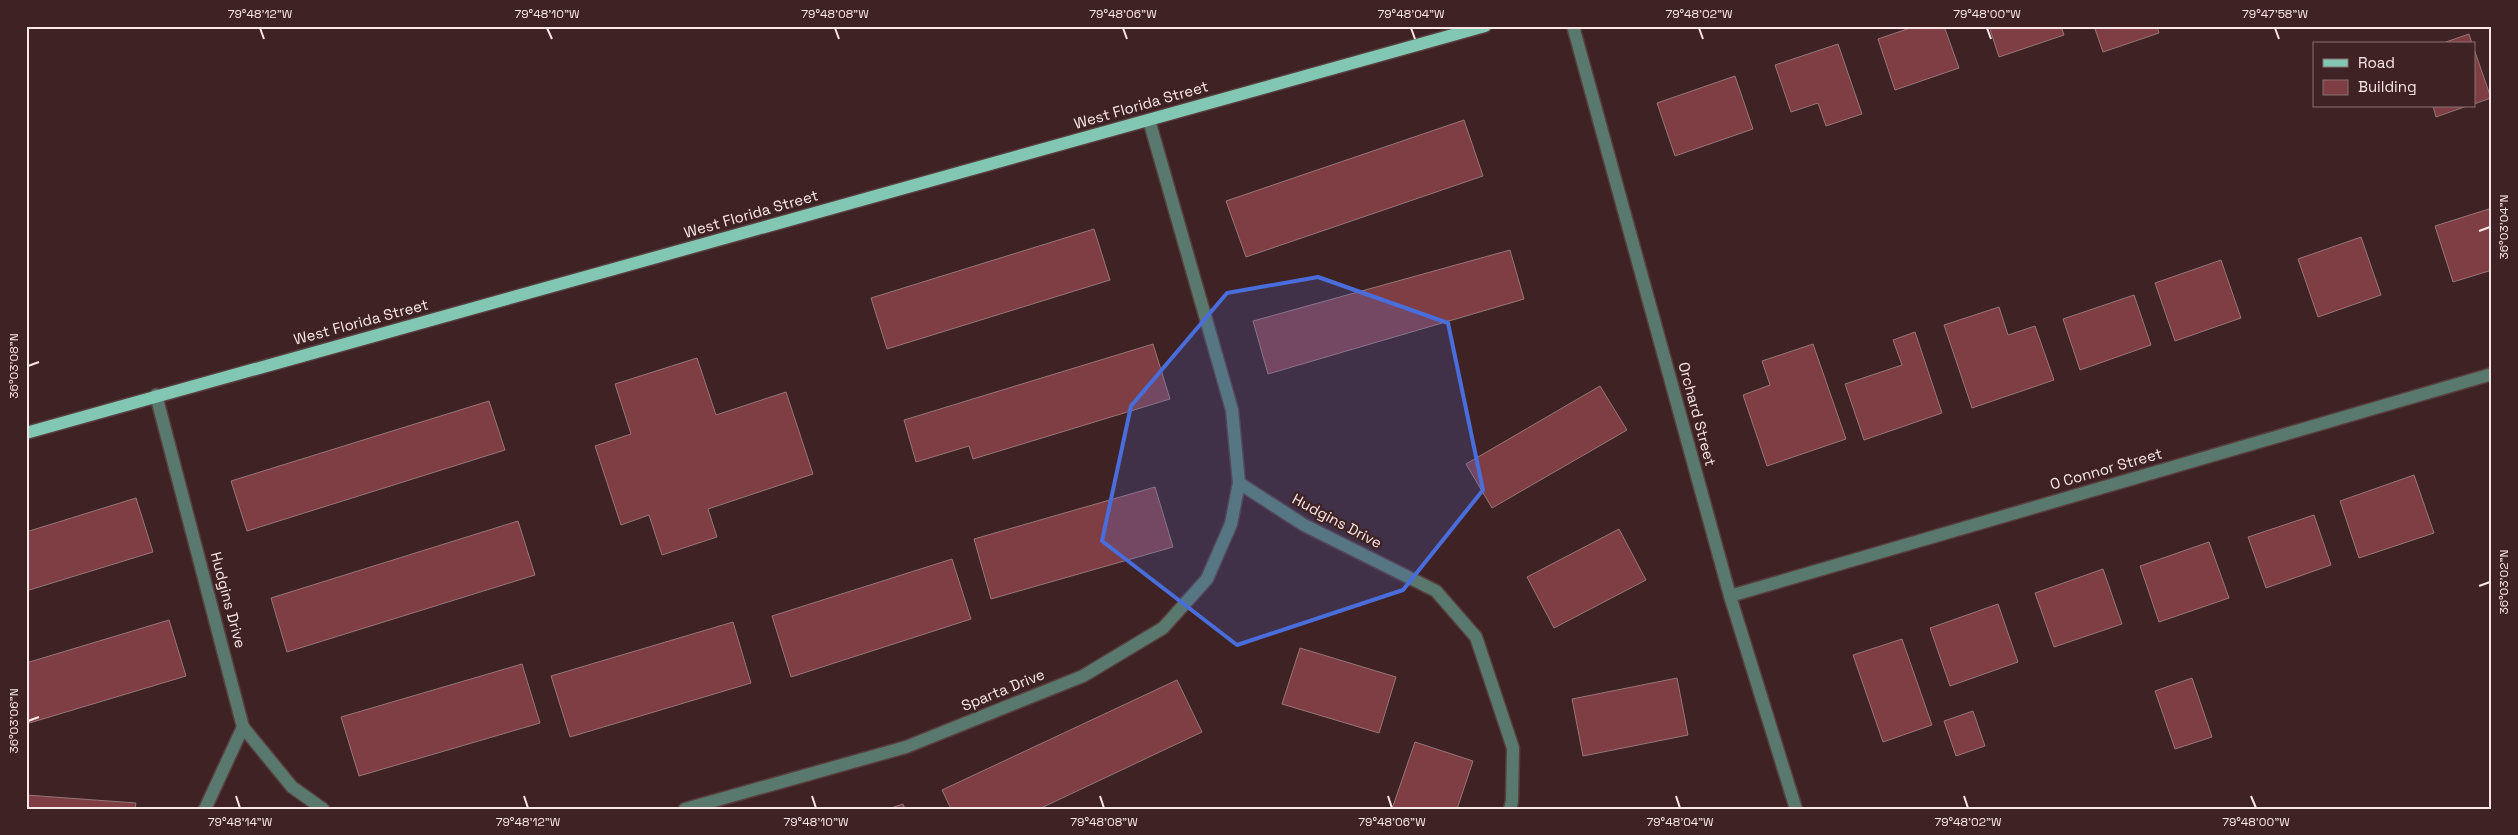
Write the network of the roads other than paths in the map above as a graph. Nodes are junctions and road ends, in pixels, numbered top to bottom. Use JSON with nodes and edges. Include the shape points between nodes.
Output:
{"nodes":[{"id":1,"x":1485,"y":26,"type":"edge"},
{"id":2,"x":1572,"y":26,"type":"edge"},
{"id":3,"x":1149,"y":120,"type":"junction"},
{"id":4,"x":2492,"y":374,"type":"edge"},
{"id":5,"x":156,"y":395,"type":"junction"},
{"id":6,"x":26,"y":433,"type":"edge"},
{"id":7,"x":1239,"y":482,"type":"junction"},
{"id":8,"x":1730,"y":596,"type":"junction"},
{"id":9,"x":243,"y":727,"type":"junction"},
{"id":10,"x":205,"y":809,"type":"edge"},
{"id":11,"x":323,"y":809,"type":"edge"},
{"id":12,"x":685,"y":809,"type":"edge"},
{"id":13,"x":1510,"y":809,"type":"edge"},
{"id":14,"x":1796,"y":809,"type":"edge"}],
"edges":[{"from":1,"to":3,"type":"main road","name":"West Florida Street"},
{"from":2,"to":8,"type":"street","name":"Orchard Street"},
{"from":3,"to":5,"type":"main road","name":"West Florida Street"},
{"from":3,"to":7,"type":"street","via":[[1232,410]]},
{"from":4,"to":8,"type":"street","name":"O Connor Street"},
{"from":5,"to":6,"type":"main road","name":"West Florida Street"},
{"from":5,"to":9,"type":"street","name":"Hudgins Drive"},
{"from":7,"to":12,"type":"street","name":"Sparta Drive","via":[[1231,524],[1207,579],[1163,628],[1083,676],[906,747]]},
{"from":7,"to":13,"type":"street","name":"Hudgins Drive","via":[[1304,525],[1436,591],[1476,637],[1513,748]]},
{"from":8,"to":14,"type":"street","name":"Orchard Street"},
{"from":9,"to":10,"type":"street"},
{"from":9,"to":11,"type":"street","via":[[292,786]]}]}
